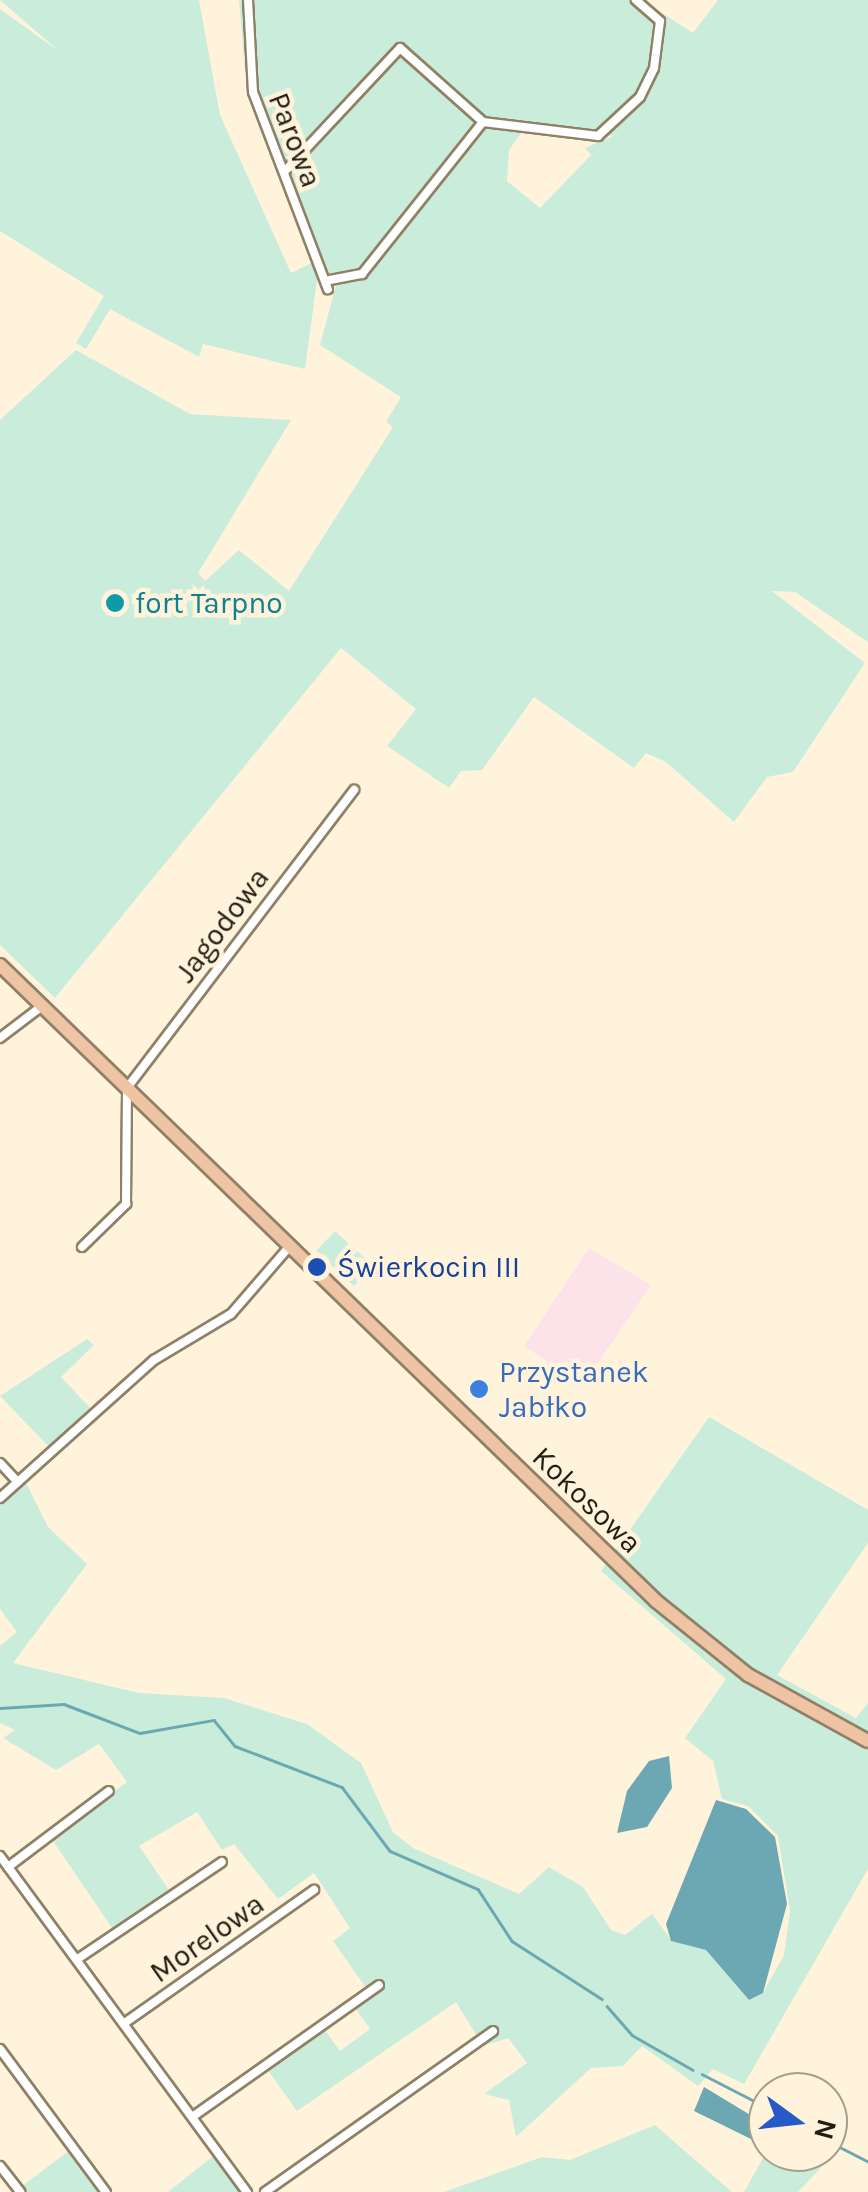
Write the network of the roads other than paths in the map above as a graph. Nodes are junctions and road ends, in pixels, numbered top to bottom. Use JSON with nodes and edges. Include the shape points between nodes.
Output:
{"nodes":[{"id":1,"x":248,"y":0,"type":"edge"},
{"id":2,"x":636,"y":0,"type":"edge"},
{"id":3,"x":483,"y":122,"type":"junction"},
{"id":4,"x":286,"y":170,"type":"junction"},
{"id":5,"x":354,"y":790,"type":"dead end"},
{"id":6,"x":0,"y":965,"type":"edge"},
{"id":7,"x":42,"y":1006,"type":"junction"},
{"id":8,"x":0,"y":1038,"type":"edge"},
{"id":9,"x":127,"y":1088,"type":"junction"},
{"id":10,"x":290,"y":1246,"type":"junction"},
{"id":11,"x":82,"y":1247,"type":"dead end"},
{"id":12,"x":0,"y":1463,"type":"edge"},
{"id":13,"x":18,"y":1482,"type":"junction"},
{"id":14,"x":0,"y":1498,"type":"edge"},
{"id":15,"x":868,"y":1741,"type":"edge"},
{"id":16,"x":109,"y":1791,"type":"dead end"},
{"id":17,"x":0,"y":1856,"type":"edge"},
{"id":18,"x":222,"y":1862,"type":"dead end"},
{"id":19,"x":8,"y":1867,"type":"junction"},
{"id":20,"x":314,"y":1890,"type":"dead end"},
{"id":21,"x":79,"y":1958,"type":"junction"},
{"id":22,"x":378,"y":1984,"type":"dead end"},
{"id":23,"x":126,"y":2022,"type":"junction"},
{"id":24,"x":493,"y":2031,"type":"dead end"},
{"id":25,"x":0,"y":2049,"type":"edge"},
{"id":26,"x":195,"y":2115,"type":"junction"},
{"id":27,"x":0,"y":2166,"type":"edge"},
{"id":28,"x":20,"y":2192,"type":"edge"},
{"id":29,"x":106,"y":2192,"type":"edge"},
{"id":30,"x":248,"y":2192,"type":"edge"},
{"id":31,"x":265,"y":2192,"type":"edge"}],
"edges":[{"from":1,"to":4,"type":"street","name":"Parowa","via":[[253,92]]},
{"from":2,"to":3,"type":"street","via":[[660,21],[657,59],[649,85],[598,136],[551,136]]},
{"from":3,"to":4,"type":"street","via":[[400,48]]},
{"from":3,"to":4,"type":"street","name":"Parowa","via":[[362,274],[329,284]]},
{"from":5,"to":9,"type":"street","name":"Jagodowa"},
{"from":6,"to":7,"type":"main road","name":"Kokosowa"},
{"from":7,"to":8,"type":"street"},
{"from":7,"to":9,"type":"main road","name":"Kokosowa"},
{"from":9,"to":10,"type":"main road","name":"Kokosowa"},
{"from":9,"to":11,"type":"street","via":[[126,1204]]},
{"from":10,"to":13,"type":"street","via":[[231,1314],[154,1360]]},
{"from":10,"to":15,"type":"main road","name":"Kokosowa","via":[[695,1635],[795,1706]]},
{"from":12,"to":13,"type":"street"},
{"from":13,"to":14,"type":"street"},
{"from":16,"to":19,"type":"street"},
{"from":17,"to":19,"type":"street"},
{"from":18,"to":21,"type":"street"},
{"from":19,"to":21,"type":"street"},
{"from":20,"to":23,"type":"street","name":"Morelowa"},
{"from":21,"to":23,"type":"street"},
{"from":22,"to":26,"type":"street"},
{"from":23,"to":26,"type":"street"},
{"from":24,"to":31,"type":"street"},
{"from":25,"to":29,"type":"street"},
{"from":26,"to":30,"type":"street"},
{"from":27,"to":28,"type":"street"}]}
